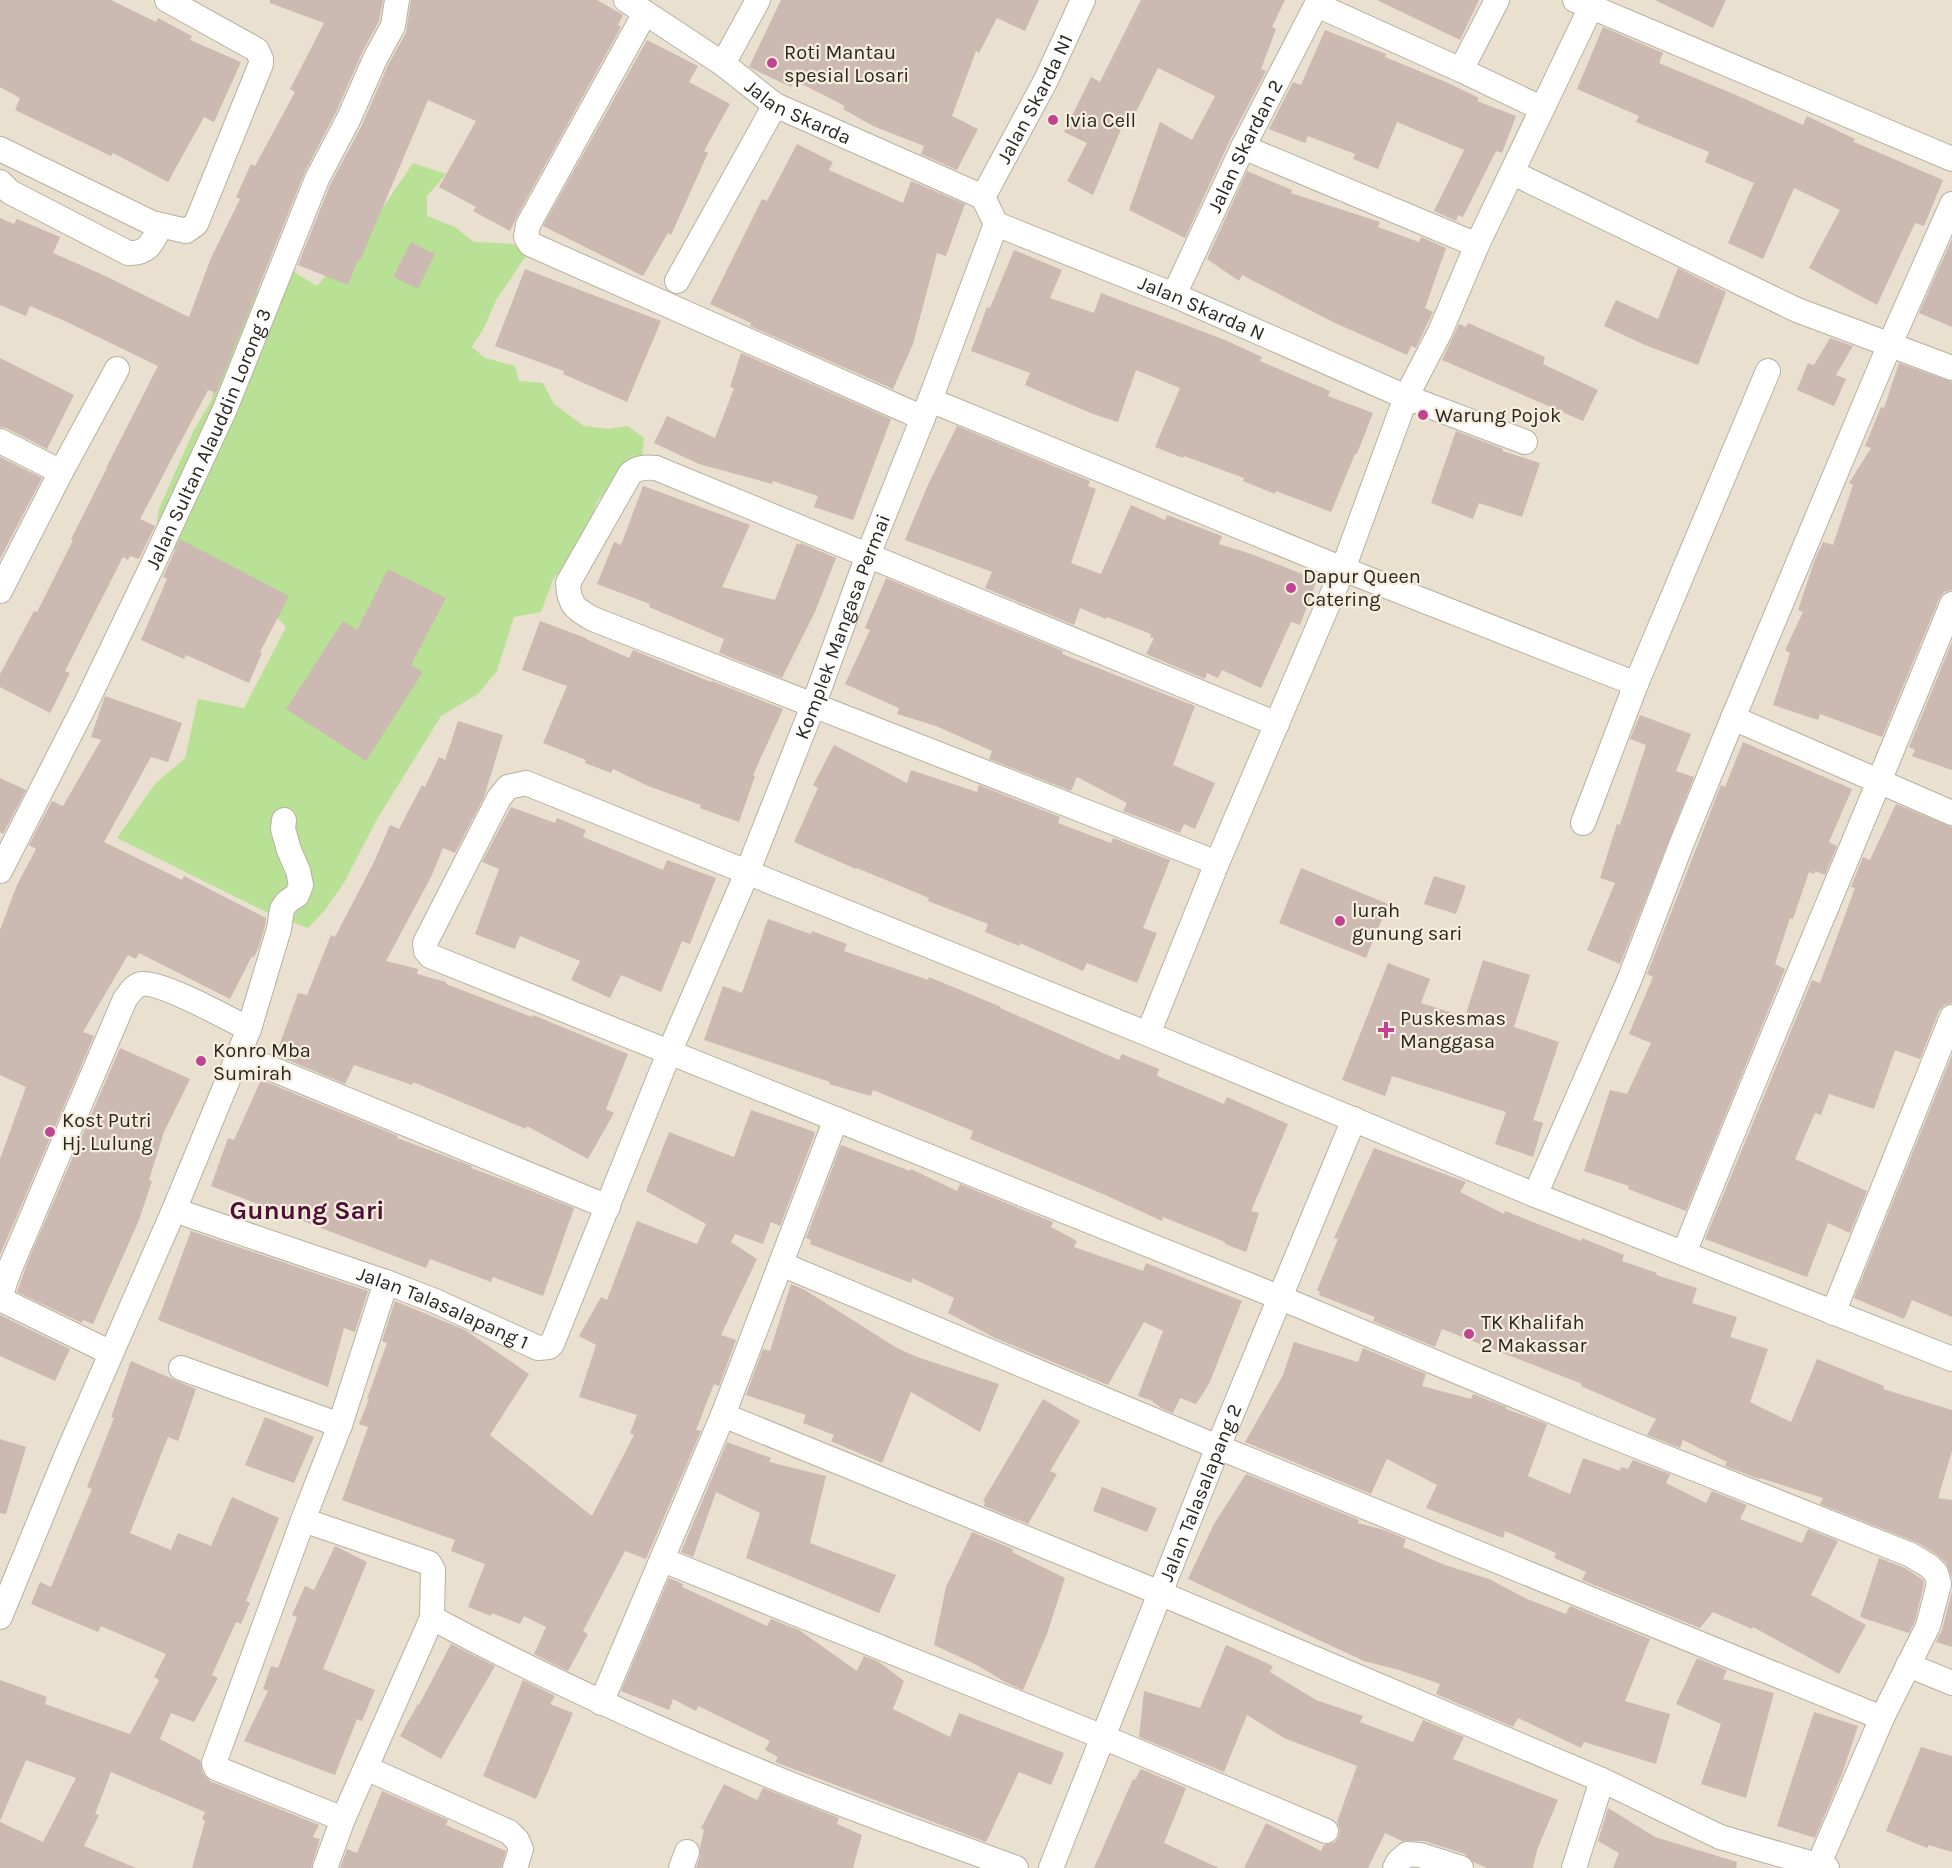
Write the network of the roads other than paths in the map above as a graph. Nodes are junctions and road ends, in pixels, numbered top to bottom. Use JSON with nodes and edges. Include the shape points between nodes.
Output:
{"nodes":[{"id":1,"x":167,"y":0,"type":"edge"},
{"id":2,"x":397,"y":0,"type":"edge"},
{"id":3,"x":758,"y":0,"type":"edge"},
{"id":4,"x":1083,"y":0,"type":"edge"},
{"id":5,"x":1497,"y":0,"type":"edge"},
{"id":6,"x":1318,"y":2,"type":"edge"},
{"id":7,"x":1583,"y":3,"type":"edge"},
{"id":8,"x":635,"y":6,"type":"edge"},
{"id":9,"x":723,"y":64,"type":"junction"},
{"id":10,"x":1461,"y":70,"type":"junction"},
{"id":11,"x":775,"y":105,"type":"junction"},
{"id":12,"x":1541,"y":108,"type":"junction"},
{"id":13,"x":1243,"y":147,"type":"junction"},
{"id":14,"x":0,"y":151,"type":"edge"},
{"id":15,"x":1952,"y":159,"type":"edge"},
{"id":16,"x":1513,"y":173,"type":"junction"},
{"id":17,"x":0,"y":182,"type":"edge"},
{"id":18,"x":983,"y":197,"type":"junction"},
{"id":19,"x":1952,"y":204,"type":"edge"},
{"id":20,"x":996,"y":224,"type":"junction"},
{"id":21,"x":161,"y":226,"type":"junction"},
{"id":22,"x":1477,"y":245,"type":"junction"},
{"id":23,"x":677,"y":281,"type":"dead end"},
{"id":24,"x":1174,"y":295,"type":"junction"},
{"id":25,"x":1890,"y":344,"type":"junction"},
{"id":26,"x":1952,"y":368,"type":"edge"},
{"id":27,"x":117,"y":369,"type":"dead end"},
{"id":28,"x":1768,"y":370,"type":"dead end"},
{"id":29,"x":1406,"y":397,"type":"junction"},
{"id":30,"x":927,"y":409,"type":"junction"},
{"id":31,"x":0,"y":441,"type":"edge"},
{"id":32,"x":1525,"y":442,"type":"dead end"},
{"id":33,"x":61,"y":472,"type":"junction"},
{"id":34,"x":868,"y":555,"type":"junction"},
{"id":35,"x":1343,"y":569,"type":"junction"},
{"id":36,"x":0,"y":591,"type":"edge"},
{"id":37,"x":1952,"y":604,"type":"edge"},
{"id":38,"x":1636,"y":684,"type":"junction"},
{"id":39,"x":813,"y":706,"type":"junction"},
{"id":40,"x":1733,"y":718,"type":"junction"},
{"id":41,"x":1277,"y":724,"type":"junction"},
{"id":42,"x":1880,"y":781,"type":"junction"},
{"id":43,"x":1952,"y":813,"type":"edge"},
{"id":44,"x":284,"y":820,"type":"dead end"},
{"id":45,"x":1583,"y":823,"type":"dead end"},
{"id":46,"x":1217,"y":863,"type":"junction"},
{"id":47,"x":0,"y":871,"type":"edge"},
{"id":48,"x":747,"y":873,"type":"junction"},
{"id":49,"x":1952,"y":1017,"type":"edge"},
{"id":50,"x":249,"y":1029,"type":"junction"},
{"id":51,"x":1148,"y":1034,"type":"junction"},
{"id":52,"x":669,"y":1053,"type":"junction"},
{"id":53,"x":238,"y":1055,"type":"junction"},
{"id":54,"x":836,"y":1119,"type":"junction"},
{"id":55,"x":1354,"y":1119,"type":"junction"},
{"id":56,"x":1535,"y":1195,"type":"junction"},
{"id":57,"x":608,"y":1207,"type":"junction"},
{"id":58,"x":174,"y":1210,"type":"junction"},
{"id":59,"x":1684,"y":1253,"type":"junction"},
{"id":60,"x":781,"y":1264,"type":"junction"},
{"id":61,"x":386,"y":1282,"type":"junction"},
{"id":62,"x":1281,"y":1298,"type":"junction"},
{"id":63,"x":1833,"y":1313,"type":"junction"},
{"id":64,"x":111,"y":1353,"type":"junction"},
{"id":65,"x":1952,"y":1359,"type":"edge"},
{"id":66,"x":181,"y":1368,"type":"dead end"},
{"id":67,"x":723,"y":1415,"type":"junction"},
{"id":68,"x":340,"y":1425,"type":"junction"},
{"id":69,"x":1218,"y":1447,"type":"junction"},
{"id":70,"x":303,"y":1520,"type":"junction"},
{"id":71,"x":663,"y":1560,"type":"junction"},
{"id":72,"x":1161,"y":1593,"type":"junction"},
{"id":73,"x":0,"y":1617,"type":"edge"},
{"id":74,"x":432,"y":1618,"type":"junction"},
{"id":75,"x":1908,"y":1665,"type":"junction"},
{"id":76,"x":1952,"y":1683,"type":"edge"},
{"id":77,"x":601,"y":1702,"type":"junction"},
{"id":78,"x":1882,"y":1718,"type":"junction"},
{"id":79,"x":1103,"y":1737,"type":"junction"},
{"id":80,"x":366,"y":1768,"type":"junction"},
{"id":81,"x":1602,"y":1780,"type":"junction"},
{"id":82,"x":343,"y":1819,"type":"junction"},
{"id":83,"x":1326,"y":1831,"type":"dead end"},
{"id":84,"x":1822,"y":1867,"type":"edge"},
{"id":85,"x":326,"y":1868,"type":"edge"},
{"id":86,"x":515,"y":1868,"type":"edge"},
{"id":87,"x":1016,"y":1868,"type":"edge"},
{"id":88,"x":1051,"y":1868,"type":"edge"},
{"id":89,"x":1395,"y":1868,"type":"edge"},
{"id":90,"x":1461,"y":1868,"type":"edge"},
{"id":91,"x":1574,"y":1868,"type":"edge"}],
"edges":[{"from":1,"to":21,"type":"street","via":[[257,51],[261,64],[196,224],[186,231]]},
{"from":2,"to":47,"type":"street","name":"Jalan Sultan Alauddin Lorong 3","via":[[393,26],[317,179],[225,409],[86,703]]},
{"from":3,"to":9,"type":"street"},
{"from":4,"to":18,"type":"street","name":"Jalan Skarda N1","via":[[1046,80]]},
{"from":5,"to":10,"type":"street"},
{"from":6,"to":10,"type":"street"},
{"from":6,"to":13,"type":"street","name":"Jalan Skardan 2"},
{"from":7,"to":12,"type":"street"},
{"from":7,"to":15,"type":"street"},
{"from":8,"to":9,"type":"street","name":"Jalan Skarda"},
{"from":8,"to":30,"type":"street","via":[[528,225],[526,237],[530,244]]},
{"from":9,"to":11,"type":"street","name":"Jalan Skarda"},
{"from":10,"to":12,"type":"street"},
{"from":11,"to":18,"type":"street","name":"Jalan Skarda"},
{"from":11,"to":23,"type":"street"},
{"from":12,"to":16,"type":"street"},
{"from":13,"to":22,"type":"street"},
{"from":13,"to":24,"type":"street","name":"Jalan Skardan 2"},
{"from":14,"to":21,"type":"street"},
{"from":16,"to":22,"type":"street"},
{"from":16,"to":25,"type":"street","via":[[1797,310]]},
{"from":17,"to":21,"type":"street","via":[[10,192],[128,253],[147,250]]},
{"from":18,"to":20,"type":"street"},
{"from":19,"to":25,"type":"street"},
{"from":20,"to":24,"type":"street","name":"Jalan Skarda N"},
{"from":20,"to":30,"type":"street","name":"Komplek Mangasa Permai"},
{"from":22,"to":29,"type":"street","via":[[1440,332]]},
{"from":24,"to":29,"type":"street","name":"Jalan Skarda N"},
{"from":25,"to":26,"type":"street"},
{"from":25,"to":40,"type":"street"},
{"from":27,"to":33,"type":"street"},
{"from":28,"to":38,"type":"street"},
{"from":29,"to":32,"type":"street","name":"Jalan Skarda N"},
{"from":29,"to":35,"type":"street"},
{"from":30,"to":34,"type":"street","name":"Komplek Mangasa Permai"},
{"from":30,"to":35,"type":"street"},
{"from":31,"to":33,"type":"street"},
{"from":33,"to":36,"type":"street"},
{"from":34,"to":39,"type":"street","name":"Komplek Mangasa Permai"},
{"from":34,"to":39,"type":"street","via":[[649,467],[630,474],[568,583],[570,601],[593,619]]},
{"from":34,"to":41,"type":"street"},
{"from":35,"to":38,"type":"street"},
{"from":35,"to":41,"type":"street"},
{"from":37,"to":42,"type":"street"},
{"from":38,"to":45,"type":"street"},
{"from":39,"to":46,"type":"street"},
{"from":39,"to":48,"type":"street","name":"Komplek Mangasa Permai"},
{"from":40,"to":42,"type":"street"},
{"from":40,"to":56,"type":"street","via":[[1628,983]]},
{"from":41,"to":46,"type":"street"},
{"from":42,"to":43,"type":"street"},
{"from":42,"to":59,"type":"street"},
{"from":44,"to":50,"type":"street","via":[[283,829],[301,885],[297,895],[282,909]]},
{"from":46,"to":51,"type":"street"},
{"from":48,"to":51,"type":"street"},
{"from":48,"to":52,"type":"street","name":"Komplek Mangasa Permai"},
{"from":48,"to":52,"type":"street","via":[[520,783],[508,787],[499,798],[425,943],[430,956]]},
{"from":49,"to":63,"type":"street"},
{"from":50,"to":53,"type":"street"},
{"from":50,"to":64,"type":"street","via":[[171,991],[141,984],[134,988],[125,999],[43,1190],[7,1277],[2,1300]]},
{"from":51,"to":55,"type":"street"},
{"from":52,"to":54,"type":"street"},
{"from":52,"to":57,"type":"street","name":"Jalan Talasalapang 1"},
{"from":53,"to":57,"type":"street"},
{"from":53,"to":58,"type":"street"},
{"from":54,"to":60,"type":"street"},
{"from":54,"to":62,"type":"street"},
{"from":55,"to":56,"type":"street"},
{"from":55,"to":62,"type":"street","name":"Jalan Talasalapang 2"},
{"from":56,"to":59,"type":"street"},
{"from":57,"to":61,"type":"street","name":"Jalan Talasalapang 1","via":[[549,1347],[538,1348]]},
{"from":58,"to":61,"type":"street","name":"Jalan Talasalapang 1"},
{"from":58,"to":64,"type":"street"},
{"from":59,"to":63,"type":"street"},
{"from":60,"to":67,"type":"street"},
{"from":60,"to":69,"type":"street"},
{"from":61,"to":68,"type":"street"},
{"from":62,"to":69,"type":"street","name":"Jalan Talasalapang 2"},
{"from":62,"to":75,"type":"street","via":[[1597,1431],[1911,1555],[1936,1573],[1939,1584],[1928,1626]]},
{"from":63,"to":65,"type":"street"},
{"from":64,"to":73,"type":"street"},
{"from":66,"to":68,"type":"street"},
{"from":67,"to":71,"type":"street"},
{"from":67,"to":72,"type":"street"},
{"from":68,"to":70,"type":"street"},
{"from":69,"to":72,"type":"street","name":"Jalan Talasalapang 2"},
{"from":69,"to":78,"type":"street"},
{"from":70,"to":74,"type":"street","via":[[429,1563],[433,1570]]},
{"from":70,"to":82,"type":"street","via":[[214,1765]]},
{"from":71,"to":77,"type":"street"},
{"from":71,"to":79,"type":"street"},
{"from":72,"to":79,"type":"street","name":"Jalan Talasalapang 2"},
{"from":72,"to":81,"type":"street"},
{"from":74,"to":77,"type":"street"},
{"from":74,"to":80,"type":"street"},
{"from":75,"to":76,"type":"street"},
{"from":75,"to":78,"type":"street"},
{"from":77,"to":87,"type":"street","via":[[775,1778]]},
{"from":78,"to":84,"type":"street"},
{"from":79,"to":83,"type":"street"},
{"from":79,"to":88,"type":"street","name":"Jalan Talasalapang 2"},
{"from":80,"to":82,"type":"street"},
{"from":80,"to":86,"type":"street","via":[[509,1832],[521,1849]]},
{"from":81,"to":84,"type":"street","via":[[1720,1837]]},
{"from":81,"to":91,"type":"street"},
{"from":82,"to":85,"type":"street"},
{"from":89,"to":90,"type":"street","via":[[1407,1854]]}]}
